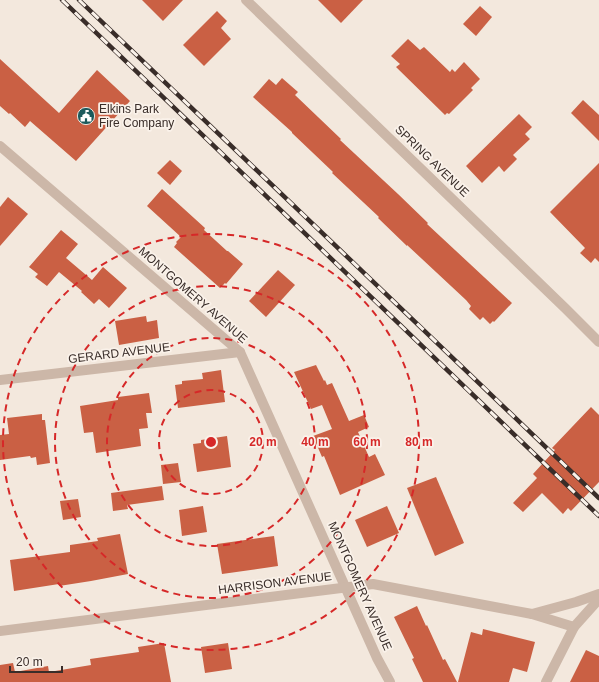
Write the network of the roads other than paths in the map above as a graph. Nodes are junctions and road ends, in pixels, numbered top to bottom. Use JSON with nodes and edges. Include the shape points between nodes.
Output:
{"nodes":[{"id":1,"x":246,"y":0,"type":"edge"},
{"id":2,"x":0,"y":146,"type":"edge"},
{"id":3,"x":599,"y":342,"type":"edge"},
{"id":4,"x":240,"y":352,"type":"junction"},
{"id":5,"x":0,"y":380,"type":"edge"},
{"id":6,"x":346,"y":587,"type":"junction"},
{"id":7,"x":599,"y":594,"type":"edge"},
{"id":8,"x":599,"y":600,"type":"edge"},
{"id":9,"x":532,"y":614,"type":"junction"},
{"id":10,"x":574,"y":627,"type":"junction"},
{"id":11,"x":0,"y":631,"type":"edge"},
{"id":12,"x":390,"y":682,"type":"edge"},
{"id":13,"x":546,"y":682,"type":"edge"}],
"edges":[{"from":1,"to":3,"type":"street","name":"SPRING AVENUE"},
{"from":2,"to":4,"type":"street","name":"MONTGOMERY AVENUE"},
{"from":4,"to":5,"type":"street","name":"GERARD AVENUE"},
{"from":4,"to":6,"type":"street","name":"MONTGOMERY AVENUE"},
{"from":6,"to":9,"type":"street","name":"HARRISON AVENUE","via":[[373,584]]},
{"from":6,"to":11,"type":"street","name":"HARRISON AVENUE"},
{"from":6,"to":12,"type":"street","name":"MONTGOMERY AVENUE"},
{"from":7,"to":9,"type":"street"},
{"from":8,"to":10,"type":"street"},
{"from":9,"to":10,"type":"street","name":"HARRISON AVENUE"},
{"from":10,"to":13,"type":"street"}]}
